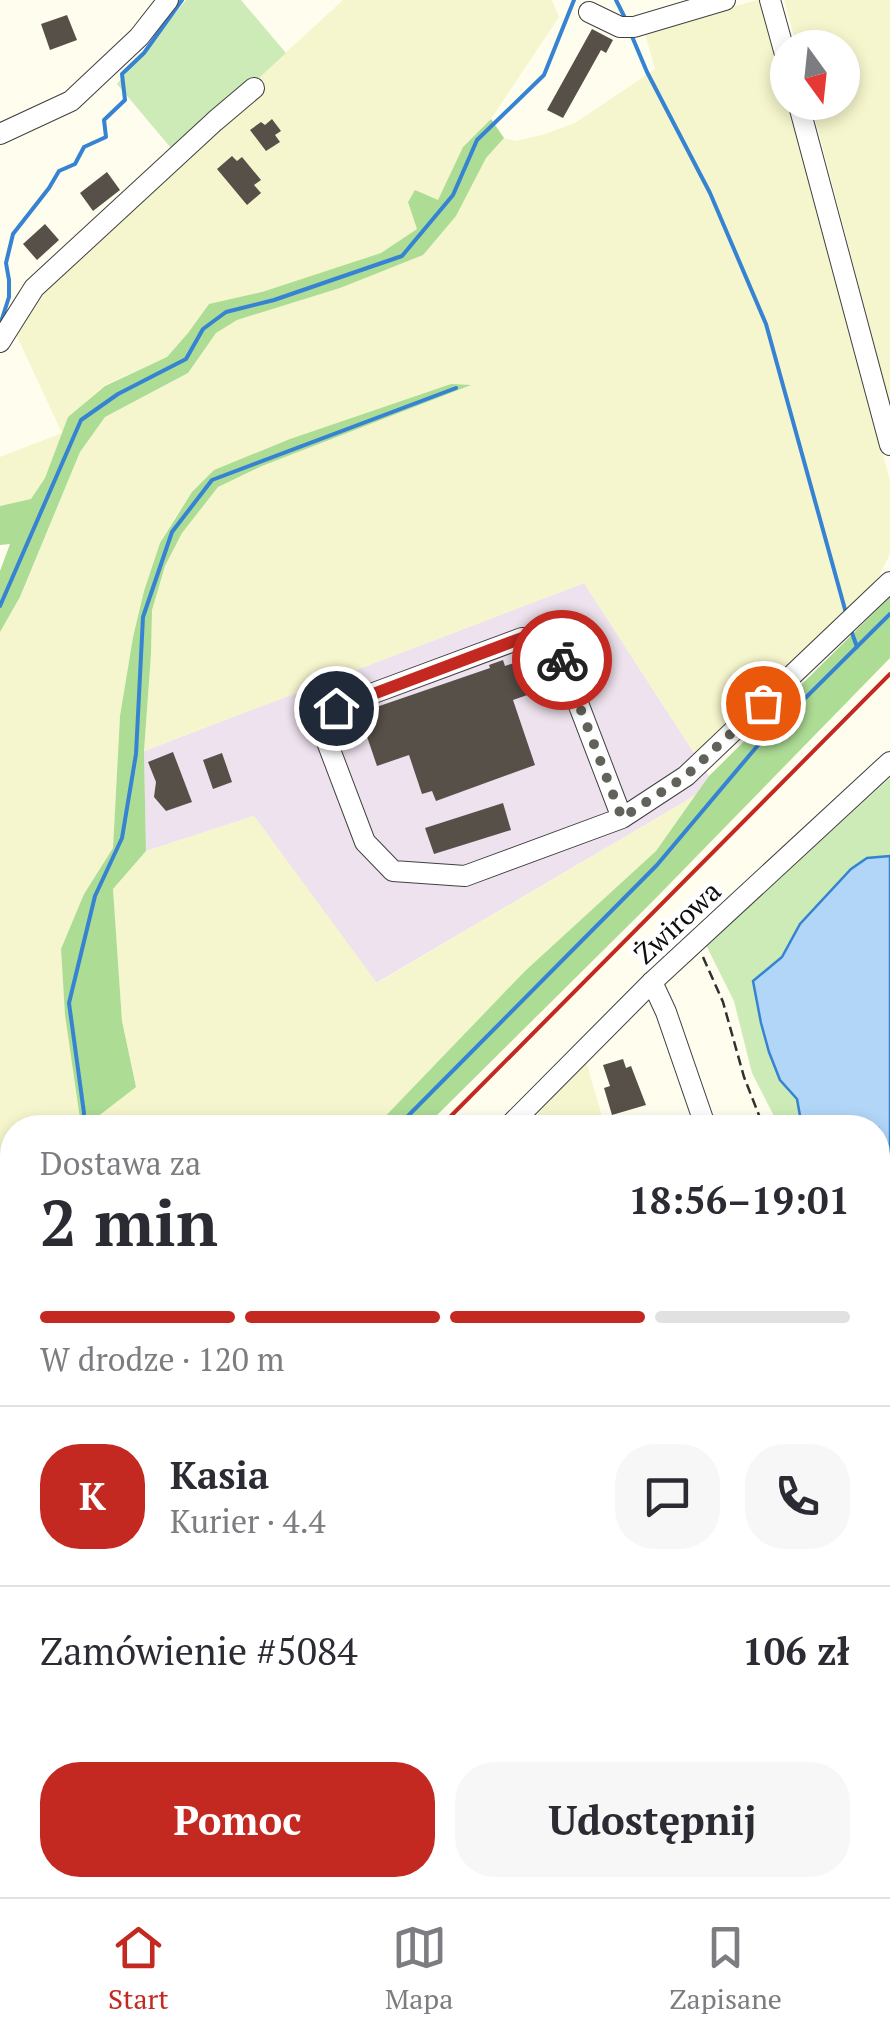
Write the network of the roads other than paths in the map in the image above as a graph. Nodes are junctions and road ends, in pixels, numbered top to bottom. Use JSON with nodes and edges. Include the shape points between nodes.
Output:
{"nodes":[{"id":1,"x":168,"y":0,"type":"edge"},
{"id":2,"x":724,"y":0,"type":"edge"},
{"id":3,"x":770,"y":0,"type":"edge"},
{"id":4,"x":589,"y":12,"type":"dead end"},
{"id":5,"x":778,"y":30,"type":"edge"},
{"id":6,"x":254,"y":88,"type":"dead end"},
{"id":7,"x":803,"y":120,"type":"edge"},
{"id":8,"x":0,"y":134,"type":"edge"},
{"id":9,"x":0,"y":342,"type":"edge"},
{"id":10,"x":890,"y":445,"type":"edge"},
{"id":11,"x":890,"y":582,"type":"edge"},
{"id":12,"x":890,"y":762,"type":"edge"},
{"id":13,"x":622,"y":818,"type":"junction"},
{"id":14,"x":652,"y":982,"type":"junction"},
{"id":15,"x":521,"y":1115,"type":"edge"},
{"id":16,"x":702,"y":1115,"type":"edge"}],
"edges":[{"from":1,"to":8,"type":"street","via":[[71,101]]},
{"from":2,"to":4,"type":"street","via":[[634,27]]},
{"from":3,"to":5,"type":"street"},
{"from":6,"to":9,"type":"street","via":[[34,288]]},
{"from":7,"to":10,"type":"street"},
{"from":11,"to":13,"type":"street","via":[[686,776]]},
{"from":12,"to":14,"type":"street","name":"Żwirowa"},
{"from":13,"to":13,"type":"street","via":[[556,643],[522,638],[336,708],[324,734],[365,842],[392,871],[465,876]]},
{"from":14,"to":15,"type":"street","name":"Żwirowa"},
{"from":14,"to":16,"type":"street"}]}
